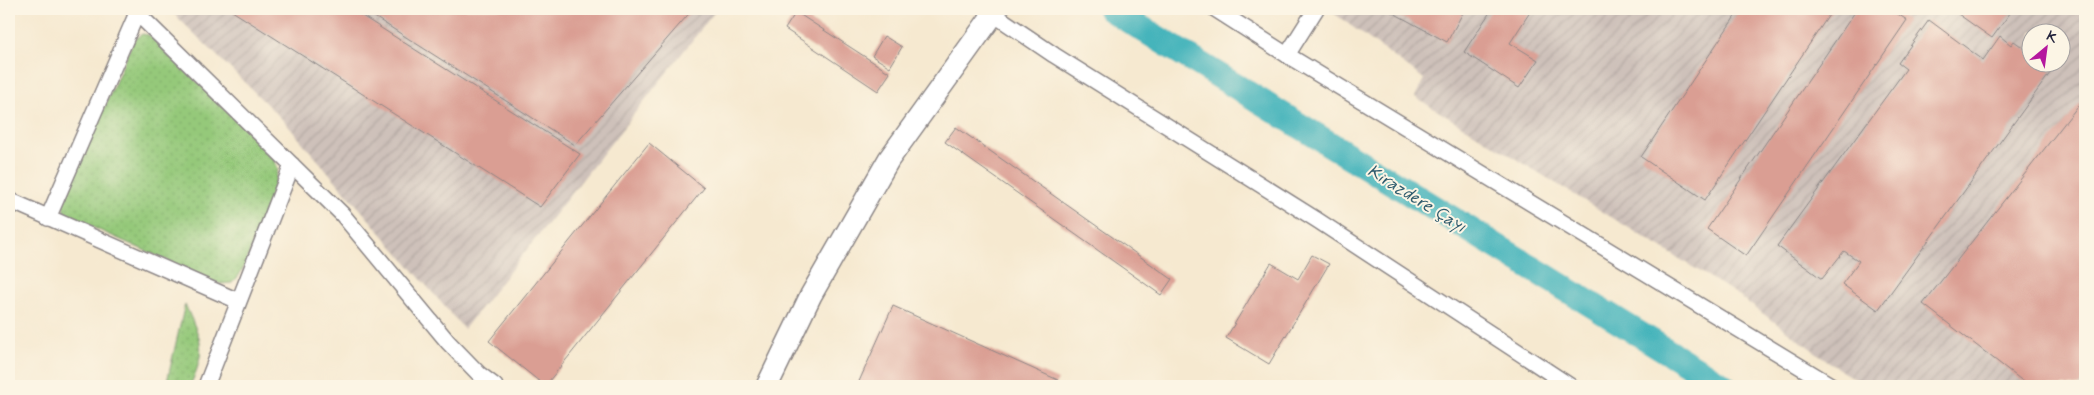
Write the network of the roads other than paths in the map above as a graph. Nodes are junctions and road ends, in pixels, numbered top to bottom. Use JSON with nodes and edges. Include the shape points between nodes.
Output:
{"nodes":[{"id":1,"x":1215,"y":9,"type":"edge"},
{"id":2,"x":1316,"y":9,"type":"edge"},
{"id":3,"x":992,"y":10,"type":"edge"},
{"id":4,"x":135,"y":11,"type":"edge"},
{"id":5,"x":1287,"y":55,"type":"junction"},
{"id":6,"x":292,"y":165,"type":"junction"},
{"id":7,"x":9,"y":200,"type":"edge"},
{"id":8,"x":48,"y":218,"type":"junction"},
{"id":9,"x":238,"y":301,"type":"junction"},
{"id":10,"x":206,"y":386,"type":"edge"},
{"id":11,"x":495,"y":386,"type":"edge"},
{"id":12,"x":767,"y":386,"type":"edge"},
{"id":13,"x":1570,"y":386,"type":"edge"},
{"id":14,"x":1832,"y":386,"type":"edge"}],
"edges":[{"from":1,"to":5,"type":"street"},
{"from":2,"to":5,"type":"street"},
{"from":3,"to":12,"type":"street","via":[[889,159],[811,294]]},
{"from":3,"to":13,"type":"street","via":[[1054,55],[1317,220]]},
{"from":4,"to":6,"type":"street"},
{"from":4,"to":8,"type":"street"},
{"from":5,"to":14,"type":"street"},
{"from":6,"to":9,"type":"street"},
{"from":6,"to":11,"type":"street","via":[[342,214],[463,359]]},
{"from":7,"to":8,"type":"street"},
{"from":8,"to":9,"type":"street"},
{"from":9,"to":10,"type":"street"}]}
